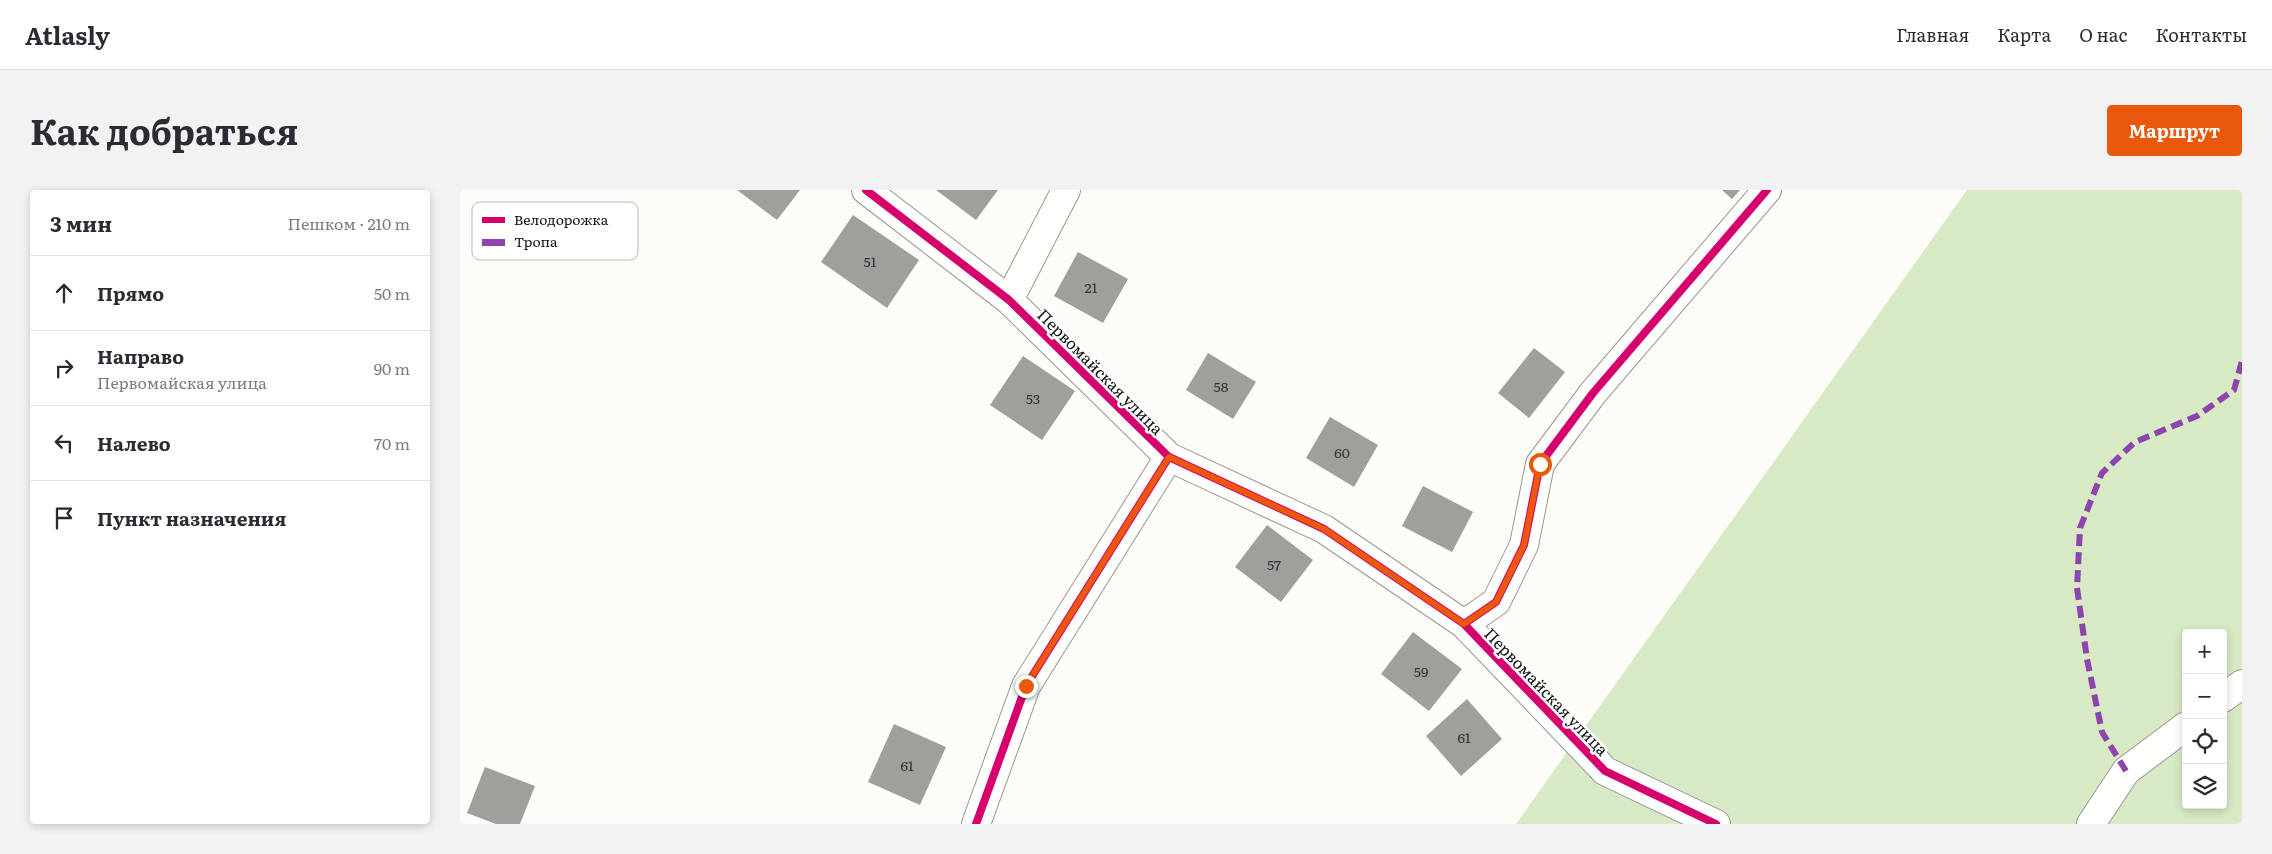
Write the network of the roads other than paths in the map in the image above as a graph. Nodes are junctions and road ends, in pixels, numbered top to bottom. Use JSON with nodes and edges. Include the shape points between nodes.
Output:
{"nodes":[{"id":1,"x":866,"y":190,"type":"edge"},
{"id":2,"x":1066,"y":190,"type":"edge"},
{"id":3,"x":1767,"y":190,"type":"edge"},
{"id":4,"x":1009,"y":300,"type":"junction"},
{"id":5,"x":1169,"y":457,"type":"junction"},
{"id":6,"x":1464,"y":624,"type":"junction"},
{"id":7,"x":2242,"y":684,"type":"edge"},
{"id":8,"x":2227,"y":695,"type":"edge"},
{"id":9,"x":2182,"y":729,"type":"edge"},
{"id":10,"x":976,"y":824,"type":"edge"},
{"id":11,"x":1716,"y":824,"type":"edge"},
{"id":12,"x":2091,"y":824,"type":"edge"}],
"edges":[{"from":1,"to":4,"type":"street","name":"Первомайская улица"},
{"from":2,"to":4,"type":"street"},
{"from":3,"to":6,"type":"street","via":[[1593,393],[1540,464],[1524,545],[1496,602]]},
{"from":4,"to":5,"type":"street","name":"Первомайская улица"},
{"from":5,"to":6,"type":"street","name":"Первомайская улица","via":[[1324,529]]},
{"from":5,"to":10,"type":"street","via":[[1026,686]]},
{"from":6,"to":11,"type":"street","name":"Первомайская улица","via":[[1604,771]]},
{"from":7,"to":8,"type":"street"},
{"from":9,"to":12,"type":"street","via":[[2126,771]]}]}
